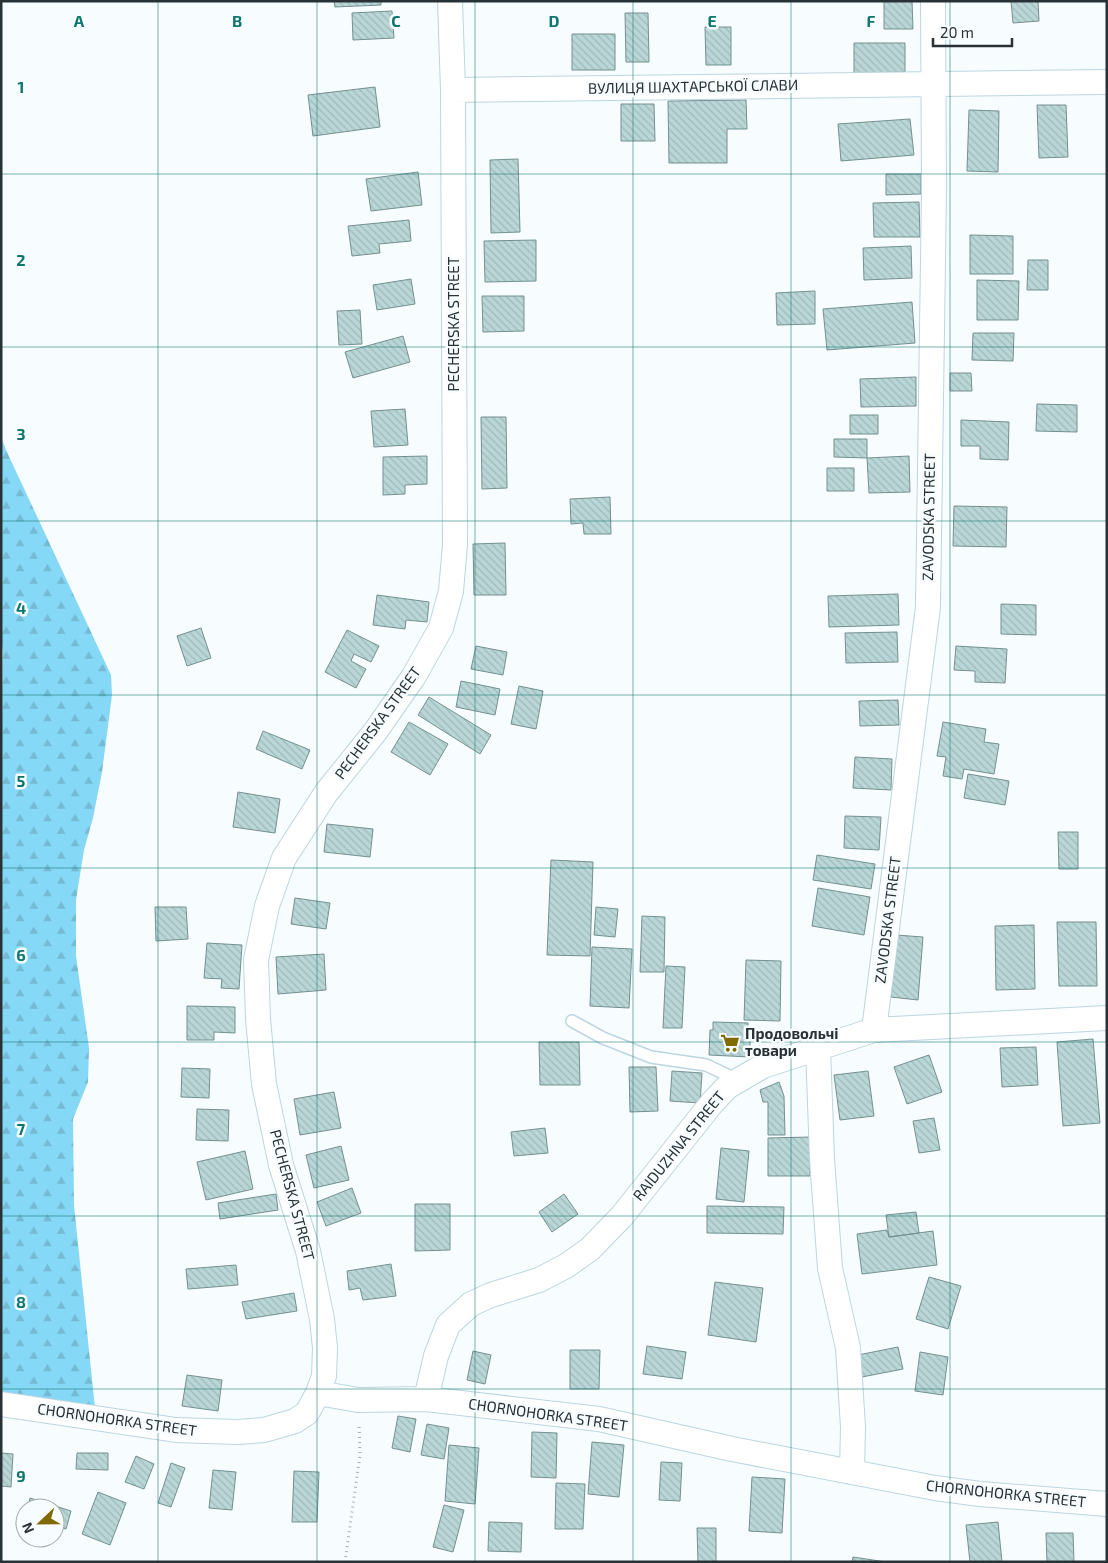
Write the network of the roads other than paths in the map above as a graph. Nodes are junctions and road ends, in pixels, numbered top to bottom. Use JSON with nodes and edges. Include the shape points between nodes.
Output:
{"nodes":[{"id":1,"x":450,"y":1,"type":"edge"},
{"id":2,"x":933,"y":1,"type":"edge"},
{"id":3,"x":1107,"y":82,"type":"edge"},
{"id":4,"x":934,"y":83,"type":"junction"},
{"id":5,"x":453,"y":90,"type":"junction"},
{"id":6,"x":1107,"y":1018,"type":"edge"},
{"id":7,"x":572,"y":1021,"type":"dead end"},
{"id":8,"x":874,"y":1030,"type":"junction"},
{"id":9,"x":818,"y":1047,"type":"junction"},
{"id":10,"x":738,"y":1080,"type":"junction"},
{"id":11,"x":318,"y":1392,"type":"junction"},
{"id":12,"x":426,"y":1399,"type":"junction"},
{"id":13,"x":1,"y":1404,"type":"edge"},
{"id":14,"x":852,"y":1472,"type":"junction"},
{"id":15,"x":1107,"y":1504,"type":"edge"}],
"edges":[{"from":1,"to":5,"type":"street","name":"PECHERSKA STREET"},
{"from":2,"to":4,"type":"street","name":"ZAVODSKA STREET"},
{"from":3,"to":4,"type":"street","name":"ВУЛИЦЯ ШАХТАРСЬКОЇ СЛАВИ"},
{"from":4,"to":5,"type":"street","name":"ВУЛИЦЯ ШАХТАРСЬКОЇ СЛАВИ"},
{"from":4,"to":8,"type":"street","name":"ZAVODSKA STREET","via":[[928,607]]},
{"from":5,"to":11,"type":"street","name":"PECHERSKA STREET","via":[[455,545],[451,591],[441,628],[414,676],[326,793],[284,858],[267,906],[256,960],[264,1084],[281,1165],[308,1251],[322,1319],[324,1376]]},
{"from":6,"to":8,"type":"street","name":"RAIDUZHNA STREET"},
{"from":7,"to":10,"type":"lane","via":[[603,1038],[651,1057],[706,1065]]},
{"from":8,"to":9,"type":"street","name":"RAIDUZHNA STREET"},
{"from":9,"to":10,"type":"street","name":"RAIDUZHNA STREET","via":[[763,1066]]},
{"from":9,"to":14,"type":"street","via":[[830,1268],[848,1348]]},
{"from":10,"to":12,"type":"street","name":"RAIDUZHNA STREET","via":[[717,1098],[622,1216],[590,1249],[539,1280],[470,1304],[448,1325],[436,1356]]},
{"from":11,"to":12,"type":"street","name":"CHORNOHORKA STREET","via":[[358,1400]]},
{"from":11,"to":13,"type":"street","name":"CHORNOHORKA STREET","via":[[307,1413],[295,1421],[264,1430],[238,1432],[176,1430]]},
{"from":12,"to":14,"type":"street","name":"CHORNOHORKA STREET","via":[[599,1419]]},
{"from":14,"to":15,"type":"street","name":"CHORNOHORKA STREET","via":[[980,1494]]}]}
